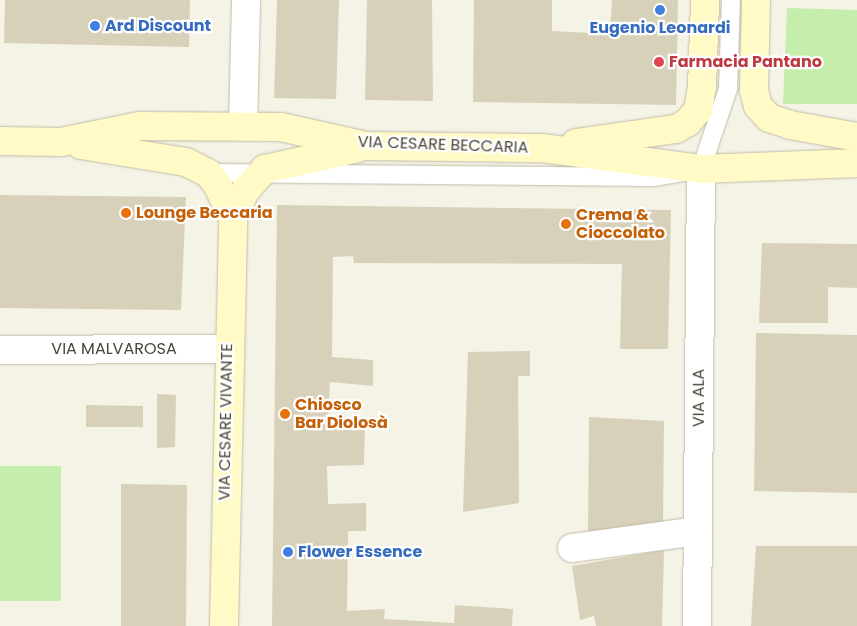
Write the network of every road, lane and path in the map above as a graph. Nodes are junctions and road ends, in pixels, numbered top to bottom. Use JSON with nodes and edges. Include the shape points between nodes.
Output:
{"nodes":[{"id":1,"x":246,"y":0,"type":"edge"},
{"id":2,"x":704,"y":0,"type":"edge"},
{"id":3,"x":731,"y":0,"type":"edge"},
{"id":4,"x":756,"y":0,"type":"edge"},
{"id":5,"x":243,"y":126,"type":"junction"},
{"id":6,"x":857,"y":137,"type":"edge"},
{"id":7,"x":0,"y":141,"type":"edge"},
{"id":8,"x":61,"y":142,"type":"junction"},
{"id":9,"x":366,"y":146,"type":"junction"},
{"id":10,"x":542,"y":148,"type":"junction"},
{"id":11,"x":857,"y":163,"type":"edge"},
{"id":12,"x":701,"y":169,"type":"junction"},
{"id":13,"x":208,"y":173,"type":"junction"},
{"id":14,"x":254,"y":177,"type":"junction"},
{"id":15,"x":233,"y":218,"type":"junction"},
{"id":16,"x":227,"y":348,"type":"junction"},
{"id":17,"x":0,"y":350,"type":"edge"},
{"id":18,"x":698,"y":531,"type":"junction"},
{"id":19,"x":572,"y":548,"type":"dead end"},
{"id":20,"x":224,"y":626,"type":"edge"},
{"id":21,"x":698,"y":626,"type":"edge"}],
"edges":[{"from":1,"to":5,"type":"street"},
{"from":2,"to":10,"type":"main road","via":[[698,110],[676,129]]},
{"from":3,"to":12,"type":"lane","via":[[728,89]]},
{"from":4,"to":6,"type":"main road","via":[[754,90],[758,106],[769,118],[790,125]]},
{"from":5,"to":8,"type":"main road","name":"VIA CESARE BECCARIA","via":[[140,126]]},
{"from":5,"to":9,"type":"main road","name":"VIA CESARE BECCARIA","via":[[281,127]]},
{"from":7,"to":8,"type":"main road","name":"VIA CESARE BECCARIA"},
{"from":8,"to":13,"type":"main road","via":[[186,162]]},
{"from":9,"to":10,"type":"main road","name":"VIA CESARE BECCARIA"},
{"from":9,"to":14,"type":"main road","via":[[282,163]]},
{"from":10,"to":12,"type":"main road","name":"VIA CESARE BECCARIA"},
{"from":11,"to":12,"type":"main road","name":"VIA CESARE BECCARIA"},
{"from":12,"to":14,"type":"lane","via":[[655,177]]},
{"from":12,"to":18,"type":"street","name":"VIA ALA"},
{"from":13,"to":14,"type":"lane"},
{"from":13,"to":15,"type":"main road"},
{"from":14,"to":15,"type":"main road"},
{"from":15,"to":16,"type":"main road","name":"VIA CESARE VIVANTE"},
{"from":16,"to":17,"type":"street","name":"VIA MALVAROSA"},
{"from":16,"to":20,"type":"main road","name":"VIA CESARE VIVANTE"},
{"from":18,"to":19,"type":"street"},
{"from":18,"to":21,"type":"street","name":"VIA ALA"}]}
